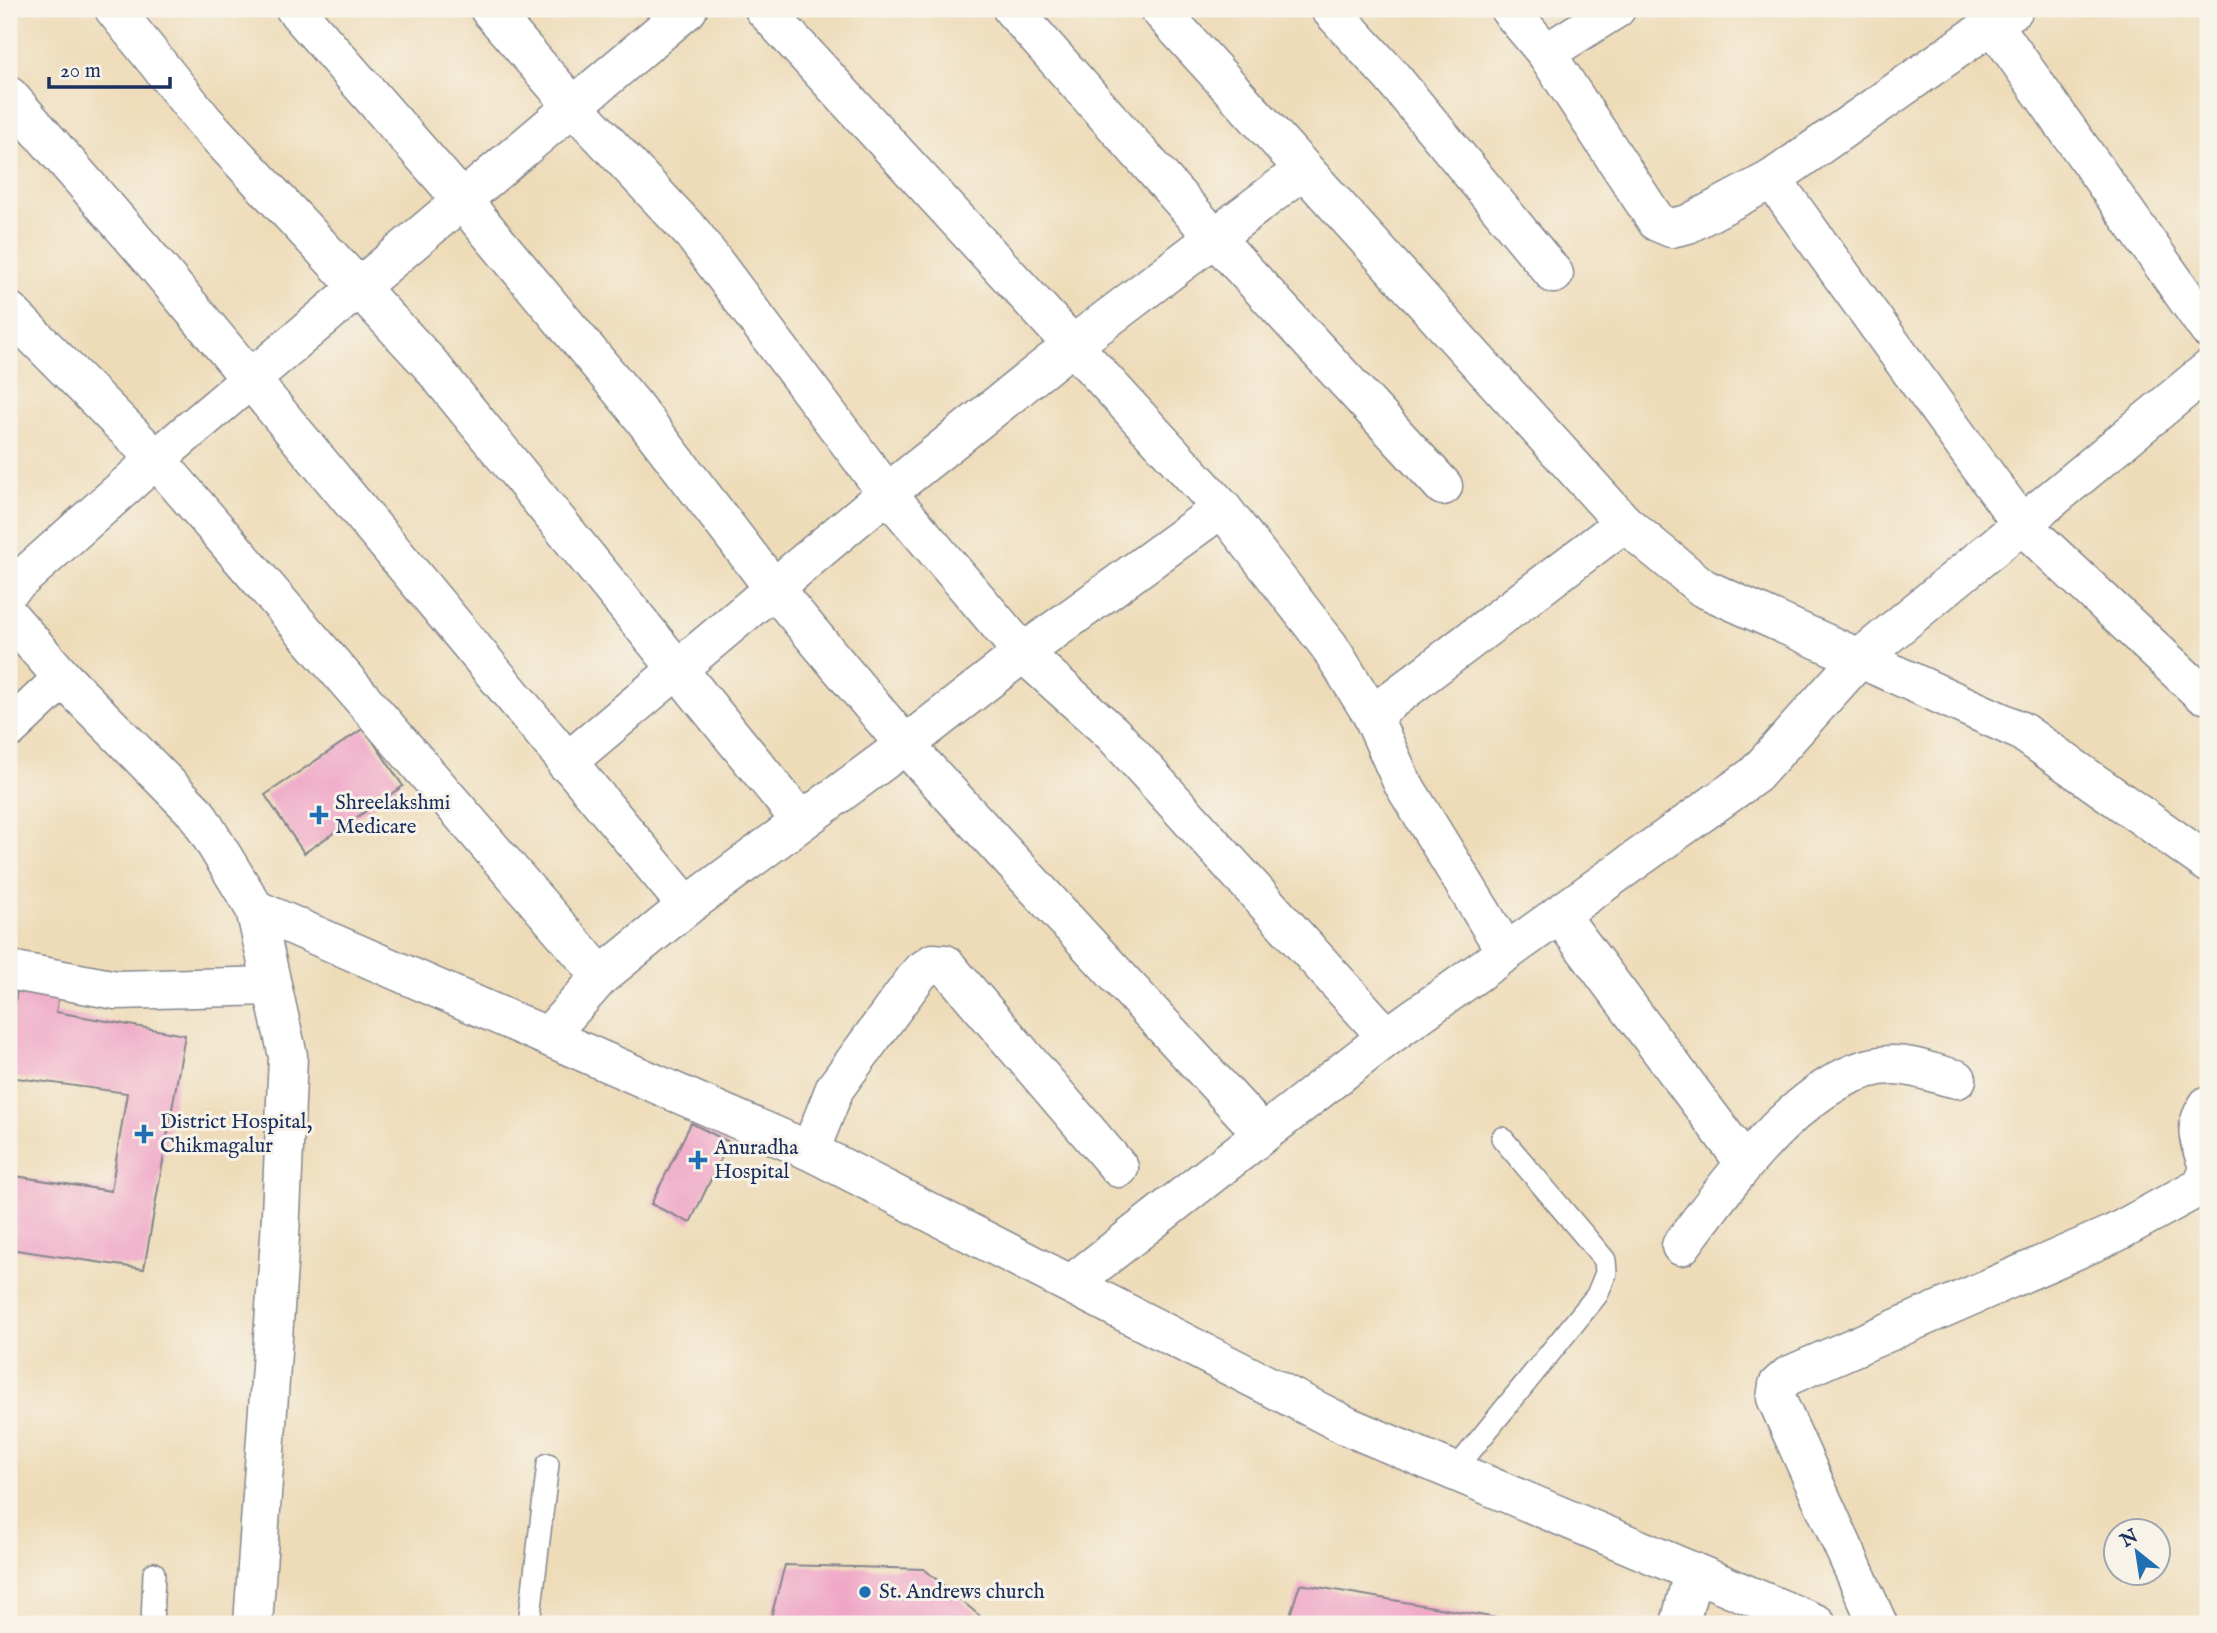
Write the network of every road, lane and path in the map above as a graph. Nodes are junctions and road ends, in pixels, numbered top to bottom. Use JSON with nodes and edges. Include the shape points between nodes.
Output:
{"nodes":[{"id":1,"x":114,"y":9,"type":"edge"},
{"id":2,"x":295,"y":9,"type":"edge"},
{"id":3,"x":489,"y":9,"type":"edge"},
{"id":4,"x":688,"y":9,"type":"edge"},
{"id":5,"x":764,"y":9,"type":"edge"},
{"id":6,"x":1012,"y":9,"type":"edge"},
{"id":7,"x":1159,"y":9,"type":"edge"},
{"id":8,"x":1330,"y":9,"type":"edge"},
{"id":9,"x":1509,"y":9,"type":"edge"},
{"id":10,"x":1616,"y":9,"type":"edge"},
{"id":11,"x":2003,"y":16,"type":"edge"},
{"id":12,"x":1546,"y":53,"type":"junction"},
{"id":13,"x":9,"y":96,"type":"edge"},
{"id":14,"x":574,"y":107,"type":"junction"},
{"id":15,"x":1302,"y":171,"type":"junction"},
{"id":16,"x":1772,"y":179,"type":"junction"},
{"id":17,"x":462,"y":200,"type":"junction"},
{"id":18,"x":1214,"y":237,"type":"junction"},
{"id":19,"x":1554,"y":274,"type":"dead end"},
{"id":20,"x":357,"y":288,"type":"junction"},
{"id":21,"x":9,"y":311,"type":"edge"},
{"id":22,"x":2208,"y":329,"type":"edge"},
{"id":23,"x":1074,"y":344,"type":"junction"},
{"id":24,"x":2208,"y":370,"type":"edge"},
{"id":25,"x":249,"y":379,"type":"junction"},
{"id":26,"x":156,"y":459,"type":"junction"},
{"id":27,"x":1443,"y":486,"type":"dead end"},
{"id":28,"x":887,"y":493,"type":"junction"},
{"id":29,"x":1222,"y":508,"type":"junction"},
{"id":30,"x":1624,"y":523,"type":"junction"},
{"id":31,"x":2022,"y":525,"type":"junction"},
{"id":32,"x":9,"y":590,"type":"edge"},
{"id":33,"x":775,"y":590,"type":"junction"},
{"id":34,"x":9,"y":616,"type":"edge"},
{"id":35,"x":1023,"y":653,"type":"junction"},
{"id":36,"x":1858,"y":659,"type":"junction"},
{"id":37,"x":677,"y":672,"type":"junction"},
{"id":38,"x":63,"y":678,"type":"junction"},
{"id":39,"x":2208,"y":695,"type":"edge"},
{"id":40,"x":1372,"y":715,"type":"junction"},
{"id":41,"x":9,"y":729,"type":"edge"},
{"id":42,"x":905,"y":745,"type":"junction"},
{"id":43,"x":566,"y":764,"type":"junction"},
{"id":44,"x":801,"y":821,"type":"junction"},
{"id":45,"x":2208,"y":863,"type":"edge"},
{"id":46,"x":687,"y":906,"type":"junction"},
{"id":47,"x":255,"y":909,"type":"junction"},
{"id":48,"x":1559,"y":914,"type":"junction"},
{"id":49,"x":1506,"y":951,"type":"junction"},
{"id":50,"x":9,"y":970,"type":"edge"},
{"id":51,"x":601,"y":976,"type":"junction"},
{"id":52,"x":272,"y":986,"type":"junction"},
{"id":53,"x":549,"y":1035,"type":"junction"},
{"id":54,"x":1387,"y":1037,"type":"junction"},
{"id":55,"x":1957,"y":1079,"type":"dead end"},
{"id":56,"x":2208,"y":1105,"type":"edge"},
{"id":57,"x":1262,"y":1133,"type":"junction"},
{"id":58,"x":1502,"y":1138,"type":"dead end"},
{"id":59,"x":810,"y":1151,"type":"junction"},
{"id":60,"x":1744,"y":1162,"type":"junction"},
{"id":61,"x":2208,"y":1166,"type":"edge"},
{"id":62,"x":1119,"y":1168,"type":"dead end"},
{"id":63,"x":2208,"y":1173,"type":"edge"},
{"id":64,"x":1681,"y":1246,"type":"dead end"},
{"id":65,"x":1071,"y":1284,"type":"junction"},
{"id":66,"x":548,"y":1464,"type":"dead end"},
{"id":67,"x":1455,"y":1470,"type":"junction"},
{"id":68,"x":1693,"y":1572,"type":"junction"},
{"id":69,"x":154,"y":1573,"type":"dead end"},
{"id":70,"x":152,"y":1624,"type":"edge"},
{"id":71,"x":253,"y":1624,"type":"edge"},
{"id":72,"x":529,"y":1624,"type":"edge"},
{"id":73,"x":1680,"y":1624,"type":"edge"},
{"id":74,"x":1817,"y":1624,"type":"edge"},
{"id":75,"x":1878,"y":1624,"type":"edge"}],
"edges":[{"from":1,"to":20,"type":"street","via":[[204,121]]},
{"from":2,"to":17,"type":"street"},
{"from":3,"to":14,"type":"street"},
{"from":4,"to":14,"type":"street"},
{"from":5,"to":23,"type":"street"},
{"from":6,"to":18,"type":"street"},
{"from":7,"to":15,"type":"street"},
{"from":8,"to":19,"type":"street","via":[[1392,76]]},
{"from":9,"to":12,"type":"street"},
{"from":10,"to":12,"type":"street"},
{"from":11,"to":16,"type":"street"},
{"from":11,"to":22,"type":"street"},
{"from":12,"to":16,"type":"street","via":[[1657,222],[1671,228],[1688,224]]},
{"from":13,"to":25,"type":"street"},
{"from":14,"to":17,"type":"street"},
{"from":14,"to":28,"type":"street","via":[[693,234]]},
{"from":15,"to":18,"type":"street"},
{"from":15,"to":30,"type":"street"},
{"from":16,"to":31,"type":"street"},
{"from":17,"to":20,"type":"street"},
{"from":17,"to":33,"type":"street","via":[[633,405]]},
{"from":18,"to":23,"type":"street"},
{"from":18,"to":27,"type":"street"},
{"from":20,"to":25,"type":"street"},
{"from":20,"to":37,"type":"street","via":[[429,363]]},
{"from":21,"to":26,"type":"street"},
{"from":23,"to":28,"type":"street"},
{"from":23,"to":29,"type":"street"},
{"from":24,"to":31,"type":"street"},
{"from":25,"to":26,"type":"street"},
{"from":25,"to":43,"type":"street"},
{"from":26,"to":32,"type":"street"},
{"from":26,"to":51,"type":"street"},
{"from":28,"to":33,"type":"street"},
{"from":28,"to":35,"type":"street"},
{"from":29,"to":35,"type":"street"},
{"from":29,"to":40,"type":"street","via":[[1329,646]]},
{"from":30,"to":36,"type":"street","via":[[1703,588]]},
{"from":30,"to":40,"type":"street"},
{"from":31,"to":36,"type":"street"},
{"from":31,"to":39,"type":"street"},
{"from":33,"to":37,"type":"street"},
{"from":33,"to":42,"type":"street"},
{"from":34,"to":38,"type":"street"},
{"from":35,"to":42,"type":"street"},
{"from":35,"to":54,"type":"street","via":[[1113,734]]},
{"from":36,"to":45,"type":"street","via":[[2021,732]]},
{"from":36,"to":48,"type":"street","via":[[1755,775]]},
{"from":37,"to":43,"type":"street"},
{"from":37,"to":44,"type":"street"},
{"from":38,"to":41,"type":"street"},
{"from":38,"to":47,"type":"street","via":[[197,814]]},
{"from":40,"to":49,"type":"street","via":[[1402,782]]},
{"from":42,"to":44,"type":"street"},
{"from":42,"to":57,"type":"street"},
{"from":43,"to":46,"type":"street"},
{"from":44,"to":46,"type":"street"},
{"from":46,"to":51,"type":"street"},
{"from":47,"to":52,"type":"street"},
{"from":47,"to":53,"type":"street"},
{"from":48,"to":49,"type":"street"},
{"from":48,"to":60,"type":"street"},
{"from":49,"to":54,"type":"street"},
{"from":50,"to":52,"type":"street","via":[[116,990]]},
{"from":51,"to":53,"type":"street"},
{"from":52,"to":71,"type":"street","via":[[288,1056]]},
{"from":53,"to":59,"type":"street"},
{"from":54,"to":57,"type":"street"},
{"from":55,"to":60,"type":"street","via":[[1895,1065],[1843,1077],[1806,1104]]},
{"from":56,"to":61,"type":"street","via":[[2198,1119],[2198,1135]]},
{"from":57,"to":65,"type":"street"},
{"from":58,"to":67,"type":"lane","via":[[1605,1260],[1606,1273],[1597,1294]]},
{"from":59,"to":62,"type":"street","via":[[835,1088],[920,972],[933,963],[945,964]]},
{"from":59,"to":65,"type":"street"},
{"from":60,"to":64,"type":"street"},
{"from":63,"to":75,"type":"street","via":[[2201,1186],[2115,1233],[1788,1376],[1778,1385],[1776,1398]]},
{"from":65,"to":67,"type":"street","via":[[1347,1426]]},
{"from":66,"to":72,"type":"lane"},
{"from":67,"to":68,"type":"street"},
{"from":68,"to":73,"type":"street"},
{"from":68,"to":74,"type":"street"},
{"from":69,"to":70,"type":"lane"}]}
